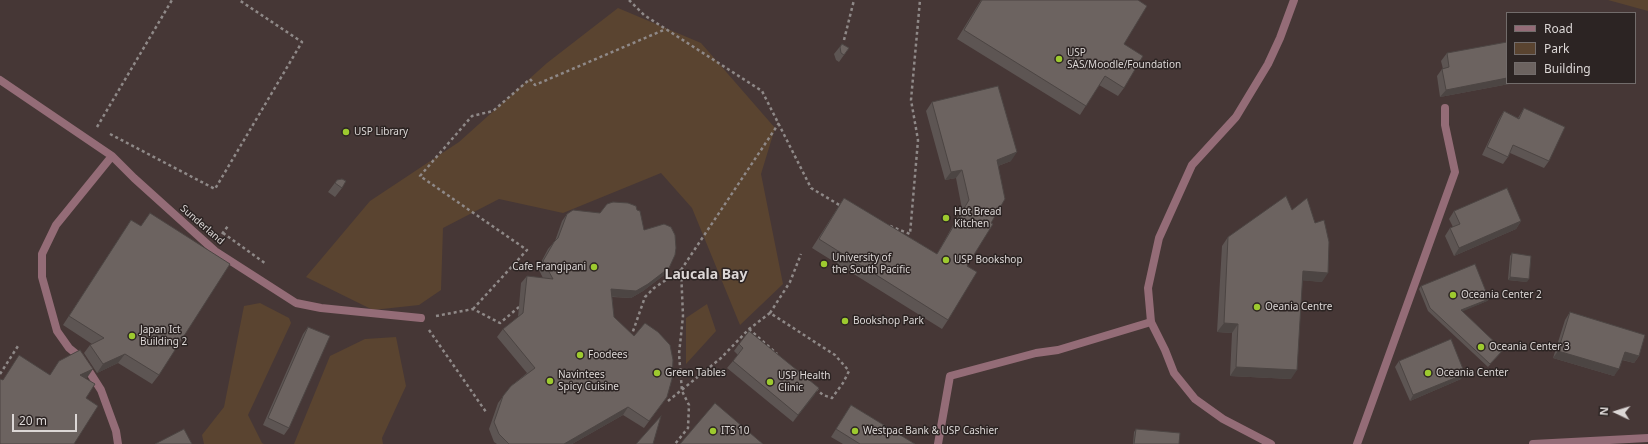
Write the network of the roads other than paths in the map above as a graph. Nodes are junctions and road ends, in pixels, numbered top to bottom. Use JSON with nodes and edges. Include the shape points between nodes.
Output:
{"nodes":[{"id":1,"x":1294,"y":0,"type":"edge"},
{"id":2,"x":0,"y":80,"type":"edge"},
{"id":3,"x":1445,"y":108,"type":"dead end"},
{"id":4,"x":112,"y":156,"type":"junction"},
{"id":5,"x":422,"y":318,"type":"road end"},
{"id":6,"x":1151,"y":322,"type":"junction"},
{"id":7,"x":1648,"y":438,"type":"edge"},
{"id":8,"x":118,"y":444,"type":"edge"},
{"id":9,"x":938,"y":444,"type":"edge"},
{"id":10,"x":1271,"y":444,"type":"edge"},
{"id":11,"x":1356,"y":444,"type":"edge"},
{"id":12,"x":1533,"y":444,"type":"edge"}],
"edges":[{"from":1,"to":6,"type":"street","via":[[1268,64],[1236,117],[1192,165],[1162,231],[1148,288]]},
{"from":2,"to":4,"type":"street","name":"Sunderland"},
{"from":3,"to":11,"type":"street","via":[[1445,125],[1455,172]]},
{"from":4,"to":5,"type":"street","name":"Sunderland","via":[[215,251],[296,303]]},
{"from":4,"to":8,"type":"street","via":[[56,225],[42,254],[42,277],[57,331],[69,348],[80,357],[101,390]]},
{"from":6,"to":9,"type":"street","via":[[1058,350],[1036,353],[950,376]]},
{"from":6,"to":10,"type":"street","via":[[1174,373],[1195,399],[1223,420]]},
{"from":7,"to":12,"type":"street"}]}
